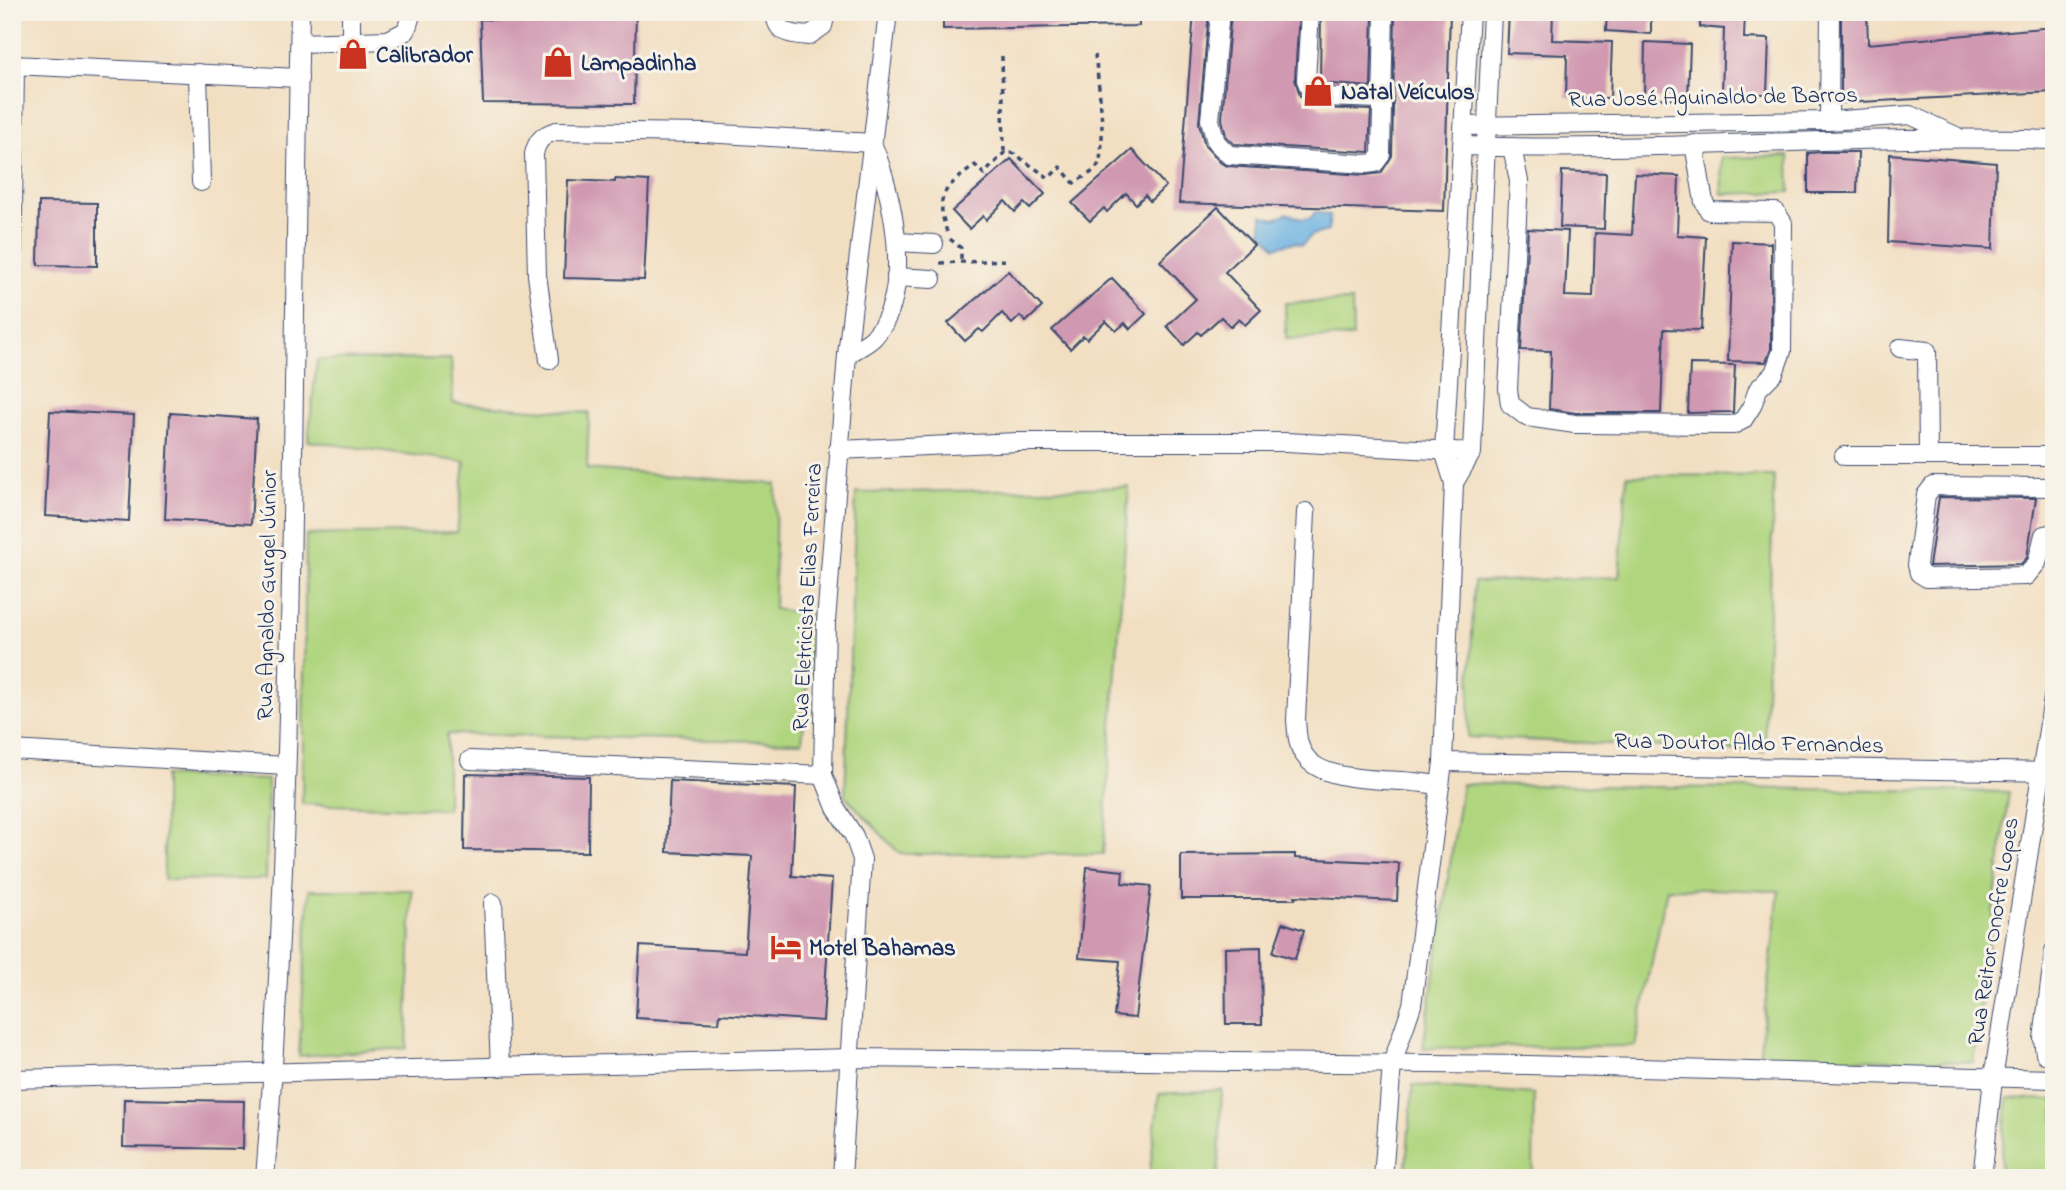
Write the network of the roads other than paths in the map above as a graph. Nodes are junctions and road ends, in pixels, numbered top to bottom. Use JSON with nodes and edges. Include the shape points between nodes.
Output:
{"nodes":[{"id":1,"x":300,"y":12,"type":"edge"},
{"id":2,"x":351,"y":12,"type":"edge"},
{"id":3,"x":412,"y":12,"type":"edge"},
{"id":4,"x":775,"y":12,"type":"edge"},
{"id":5,"x":826,"y":12,"type":"edge"},
{"id":6,"x":888,"y":12,"type":"edge"},
{"id":7,"x":1220,"y":12,"type":"edge"},
{"id":8,"x":1310,"y":12,"type":"edge"},
{"id":9,"x":1384,"y":12,"type":"edge"},
{"id":10,"x":1470,"y":12,"type":"edge"},
{"id":11,"x":1492,"y":12,"type":"edge"},
{"id":12,"x":1830,"y":12,"type":"edge"},
{"id":13,"x":351,"y":41,"type":"junction"},
{"id":14,"x":300,"y":43,"type":"junction"},
{"id":15,"x":14,"y":65,"type":"edge"},
{"id":16,"x":198,"y":73,"type":"junction"},
{"id":17,"x":299,"y":78,"type":"junction"},
{"id":18,"x":1381,"y":99,"type":"junction"},
{"id":19,"x":1795,"y":121,"type":"junction"},
{"id":20,"x":1829,"y":121,"type":"junction"},
{"id":21,"x":1487,"y":125,"type":"junction"},
{"id":22,"x":1465,"y":126,"type":"junction"},
{"id":23,"x":1956,"y":136,"type":"junction"},
{"id":24,"x":2054,"y":140,"type":"edge"},
{"id":25,"x":1798,"y":142,"type":"junction"},
{"id":26,"x":873,"y":144,"type":"junction"},
{"id":27,"x":1694,"y":144,"type":"junction"},
{"id":28,"x":1464,"y":146,"type":"junction"},
{"id":29,"x":1485,"y":147,"type":"junction"},
{"id":30,"x":1512,"y":147,"type":"junction"},
{"id":31,"x":201,"y":182,"type":"dead end"},
{"id":32,"x":897,"y":242,"type":"junction"},
{"id":33,"x":934,"y":244,"type":"dead end"},
{"id":34,"x":933,"y":271,"type":"road end"},
{"id":35,"x":896,"y":277,"type":"junction"},
{"id":36,"x":12,"y":282,"type":"edge"},
{"id":37,"x":1900,"y":348,"type":"dead end"},
{"id":38,"x":847,"y":355,"type":"junction"},
{"id":39,"x":548,"y":360,"type":"dead end"},
{"id":40,"x":838,"y":450,"type":"junction"},
{"id":41,"x":1444,"y":451,"type":"junction"},
{"id":42,"x":1472,"y":452,"type":"junction"},
{"id":43,"x":1844,"y":456,"type":"dead end"},
{"id":44,"x":1928,"y":456,"type":"junction"},
{"id":45,"x":2054,"y":456,"type":"edge"},
{"id":46,"x":1454,"y":483,"type":"junction"},
{"id":47,"x":2054,"y":487,"type":"edge"},
{"id":48,"x":1306,"y":512,"type":"dead end"},
{"id":49,"x":2054,"y":533,"type":"edge"},
{"id":50,"x":2054,"y":692,"type":"edge"},
{"id":51,"x":12,"y":751,"type":"edge"},
{"id":52,"x":470,"y":760,"type":"dead end"},
{"id":53,"x":1443,"y":762,"type":"junction"},
{"id":54,"x":286,"y":765,"type":"junction"},
{"id":55,"x":2048,"y":772,"type":"edge"},
{"id":56,"x":823,"y":775,"type":"junction"},
{"id":57,"x":1440,"y":786,"type":"junction"},
{"id":58,"x":493,"y":903,"type":"dead end"},
{"id":59,"x":2054,"y":951,"type":"edge"},
{"id":60,"x":2054,"y":1055,"type":"edge"},
{"id":61,"x":851,"y":1058,"type":"junction"},
{"id":62,"x":1392,"y":1064,"type":"junction"},
{"id":63,"x":499,"y":1067,"type":"junction"},
{"id":64,"x":273,"y":1072,"type":"junction"},
{"id":65,"x":12,"y":1079,"type":"edge"},
{"id":66,"x":1993,"y":1079,"type":"junction"},
{"id":67,"x":2054,"y":1079,"type":"edge"},
{"id":68,"x":265,"y":1178,"type":"edge"},
{"id":69,"x":842,"y":1178,"type":"edge"},
{"id":70,"x":1383,"y":1178,"type":"edge"},
{"id":71,"x":1982,"y":1178,"type":"edge"}],
"edges":[{"from":1,"to":14,"type":"street","name":"Rua Agnaldo Gurgel Júnior"},
{"from":2,"to":13,"type":"street"},
{"from":3,"to":13,"type":"street","via":[[407,31],[399,37]]},
{"from":4,"to":5,"type":"street","via":[[782,30],[808,36],[823,26]]},
{"from":6,"to":26,"type":"street","name":"Rua Eletricista Elias Ferreira"},
{"from":7,"to":18,"type":"street","via":[[1210,120],[1216,142],[1229,155],[1375,163],[1381,155]]},
{"from":8,"to":18,"type":"street","via":[[1306,80],[1311,92],[1323,97]]},
{"from":9,"to":18,"type":"street"},
{"from":10,"to":22,"type":"street"},
{"from":11,"to":21,"type":"street"},
{"from":12,"to":20,"type":"street"},
{"from":13,"to":14,"type":"street"},
{"from":14,"to":17,"type":"street","name":"Rua Agnaldo Gurgel Júnior"},
{"from":15,"to":16,"type":"street"},
{"from":15,"to":36,"type":"street"},
{"from":16,"to":17,"type":"street"},
{"from":16,"to":31,"type":"street"},
{"from":17,"to":54,"type":"street","name":"Rua Agnaldo Gurgel Júnior"},
{"from":19,"to":20,"type":"street","name":"Rua José Aguinaldo de Barros"},
{"from":19,"to":21,"type":"street","name":"Rua José Aguinaldo de Barros"},
{"from":19,"to":25,"type":"street"},
{"from":20,"to":23,"type":"street","name":"Rua José Aguinaldo de Barros","via":[[1910,115]]},
{"from":21,"to":22,"type":"street","name":"Rua José Aguinaldo de Barros"},
{"from":21,"to":29,"type":"street"},
{"from":22,"to":28,"type":"street"},
{"from":23,"to":24,"type":"street","name":"Rua José Aguinaldo de Barros"},
{"from":23,"to":25,"type":"street","name":"Rua José Aguinaldo de Barros"},
{"from":25,"to":27,"type":"street","name":"Rua José Aguinaldo de Barros"},
{"from":26,"to":32,"type":"street","via":[[893,207]]},
{"from":26,"to":38,"type":"street","name":"Rua Eletricista Elias Ferreira"},
{"from":26,"to":39,"type":"street","via":[[704,134],[556,131],[544,135],[534,154],[537,275]]},
{"from":27,"to":30,"type":"street","name":"Rua José Aguinaldo de Barros"},
{"from":27,"to":30,"type":"street","via":[[1703,202],[1709,211],[1776,212],[1783,223],[1782,351],[1774,373],[1758,389],[1743,420],[1733,425],[1574,425],[1527,417],[1510,404],[1519,181]]},
{"from":28,"to":29,"type":"street","name":"Rua José Aguinaldo de Barros"},
{"from":28,"to":41,"type":"street"},
{"from":29,"to":30,"type":"street","name":"Rua José Aguinaldo de Barros"},
{"from":29,"to":42,"type":"street"},
{"from":32,"to":33,"type":"street"},
{"from":32,"to":35,"type":"street"},
{"from":34,"to":35,"type":"street"},
{"from":35,"to":38,"type":"street","via":[[885,318],[874,338]]},
{"from":37,"to":44,"type":"street","via":[[1927,351]]},
{"from":38,"to":40,"type":"street","name":"Rua Eletricista Elias Ferreira"},
{"from":40,"to":41,"type":"street","via":[[1017,442],[1286,442]]},
{"from":40,"to":56,"type":"street","name":"Rua Eletricista Elias Ferreira","via":[[826,622]]},
{"from":41,"to":42,"type":"street"},
{"from":41,"to":46,"type":"street"},
{"from":42,"to":46,"type":"street"},
{"from":43,"to":44,"type":"street"},
{"from":44,"to":45,"type":"street"},
{"from":46,"to":53,"type":"street"},
{"from":47,"to":49,"type":"street","via":[[1933,486],[1926,495],[1919,573],[1927,578],[2025,576],[2037,563],[2044,535]]},
{"from":48,"to":57,"type":"street","via":[[1296,720],[1304,756],[1318,769],[1339,776],[1418,780]]},
{"from":50,"to":55,"type":"street","name":"Rua Reitor Onofre Lopes"},
{"from":51,"to":54,"type":"street"},
{"from":52,"to":56,"type":"street"},
{"from":53,"to":55,"type":"street","name":"Rua Doutor Aldo Fernandes"},
{"from":53,"to":57,"type":"street"},
{"from":54,"to":64,"type":"street","name":"Rua Agnaldo Gurgel Júnior"},
{"from":55,"to":66,"type":"street","name":"Rua Reitor Onofre Lopes"},
{"from":56,"to":61,"type":"street","name":"Rua Eletricista Elias Ferreira","via":[[862,859]]},
{"from":57,"to":62,"type":"street","via":[[1412,1005]]},
{"from":58,"to":63,"type":"street"},
{"from":59,"to":60,"type":"street","via":[[2043,1039],[2045,1054]]},
{"from":61,"to":62,"type":"street"},
{"from":61,"to":63,"type":"street"},
{"from":61,"to":69,"type":"street","name":"Rua Eletricista Elias Ferreira"},
{"from":62,"to":66,"type":"street"},
{"from":62,"to":70,"type":"street"},
{"from":63,"to":64,"type":"street"},
{"from":64,"to":65,"type":"street"},
{"from":64,"to":68,"type":"street","name":"Rua Agnaldo Gurgel Júnior"},
{"from":66,"to":67,"type":"street"},
{"from":66,"to":71,"type":"street","name":"Rua Reitor Onofre Lopes"}]}
